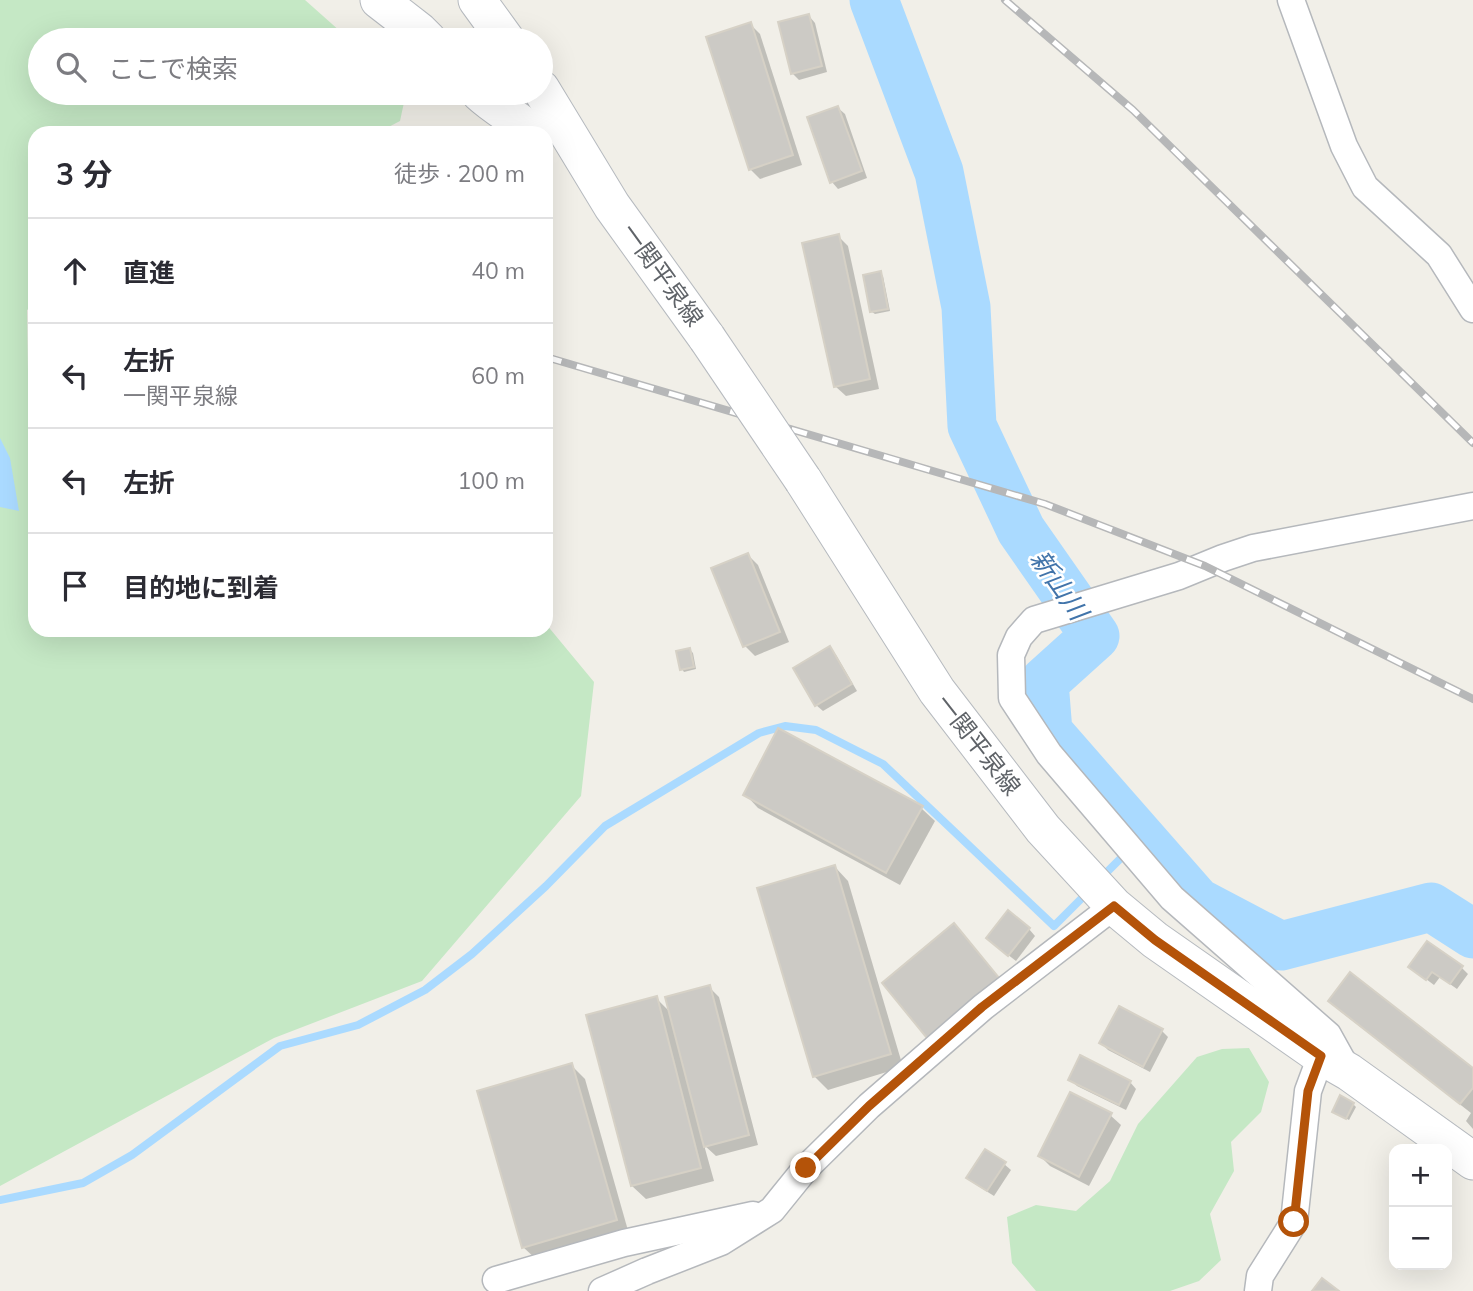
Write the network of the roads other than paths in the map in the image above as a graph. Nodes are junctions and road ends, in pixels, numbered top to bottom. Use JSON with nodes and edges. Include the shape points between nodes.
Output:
{"nodes":[{"id":1,"x":379,"y":0,"type":"edge"},
{"id":2,"x":477,"y":0,"type":"edge"},
{"id":3,"x":1291,"y":0,"type":"edge"},
{"id":4,"x":415,"y":28,"type":"edge"},
{"id":5,"x":497,"y":28,"type":"edge"},
{"id":6,"x":495,"y":105,"type":"edge"},
{"id":7,"x":551,"y":105,"type":"edge"},
{"id":8,"x":525,"y":126,"type":"edge"},
{"id":9,"x":553,"y":151,"type":"edge"},
{"id":10,"x":612,"y":206,"type":"junction"},
{"id":11,"x":1473,"y":309,"type":"edge"},
{"id":12,"x":1473,"y":506,"type":"edge"},
{"id":13,"x":1114,"y":906,"type":"junction"},
{"id":14,"x":1335,"y":1064,"type":"junction"},
{"id":15,"x":1473,"y":1161,"type":"edge"},
{"id":16,"x":772,"y":1210,"type":"junction"},
{"id":17,"x":496,"y":1280,"type":"dead end"},
{"id":18,"x":602,"y":1291,"type":"edge"},
{"id":19,"x":1258,"y":1291,"type":"edge"}],
"edges":[{"from":1,"to":4,"type":"main road"},
{"from":2,"to":5,"type":"main road"},
{"from":3,"to":11,"type":"street","via":[[1344,146],[1365,187],[1439,255]]},
{"from":6,"to":8,"type":"main road"},
{"from":7,"to":10,"type":"main road","name":"一関平泉線"},
{"from":9,"to":10,"type":"main road","name":"一関平泉線"},
{"from":10,"to":13,"type":"main road","name":"一関平泉線","bridge":true,"via":[[803,480],[937,691],[1043,829]]},
{"from":12,"to":14,"type":"street","via":[[1253,548],[1034,620],[1011,655],[1012,698],[1049,754],[1172,898],[1328,1035]]},
{"from":13,"to":14,"type":"main road","name":"一関平泉線","via":[[1155,940]]},
{"from":13,"to":16,"type":"street","via":[[982,1007],[869,1106],[806,1168]]},
{"from":14,"to":15,"type":"main road","name":"一関平泉線"},
{"from":14,"to":19,"type":"street","via":[[1308,1091],[1294,1222],[1260,1276]]},
{"from":16,"to":17,"type":"street","via":[[624,1243]]},
{"from":16,"to":18,"type":"street","via":[[721,1242]]}]}
